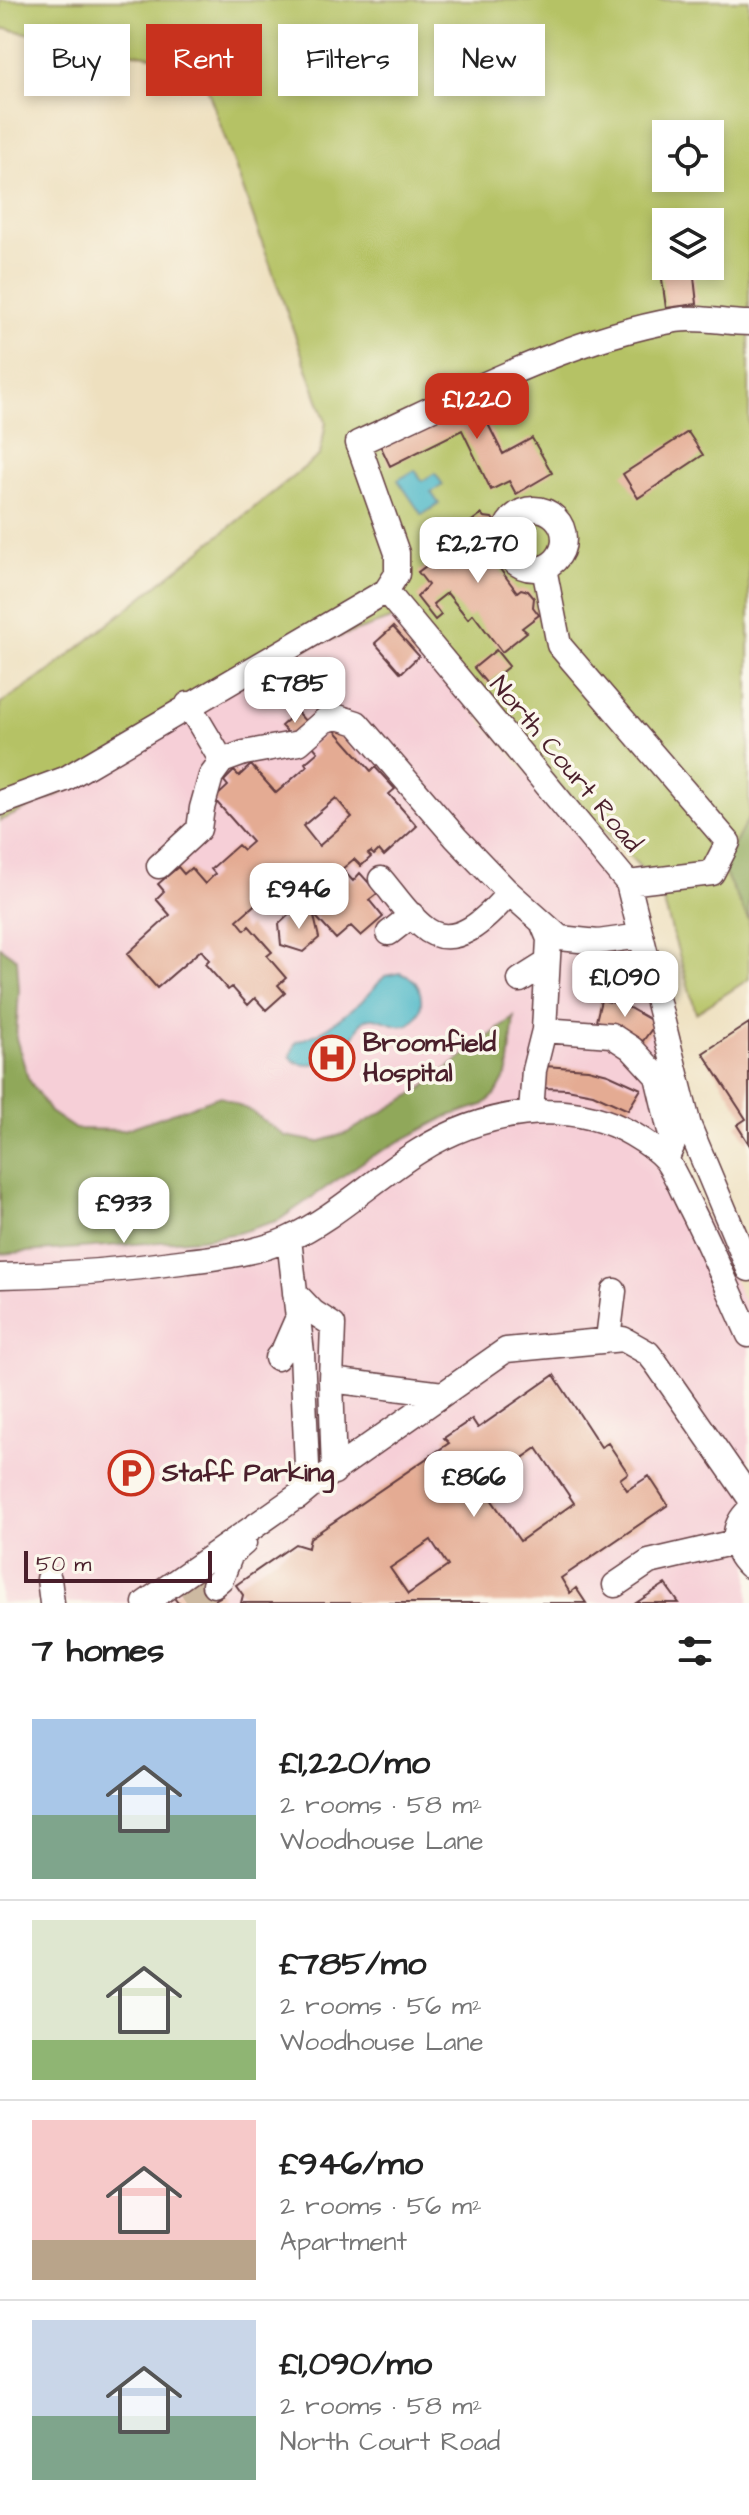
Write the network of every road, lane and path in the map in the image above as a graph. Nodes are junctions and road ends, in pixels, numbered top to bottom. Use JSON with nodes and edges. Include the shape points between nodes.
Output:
{"nodes":[{"id":1,"x":749,"y":323,"type":"edge"},
{"id":2,"x":544,"y":568,"type":"dead end"},
{"id":3,"x":386,"y":591,"type":"junction"},
{"id":4,"x":188,"y":704,"type":"junction"},
{"id":5,"x":222,"y":761,"type":"junction"},
{"id":6,"x":0,"y":803,"type":"edge"},
{"id":7,"x":159,"y":866,"type":"dead end"},
{"id":8,"x":381,"y":879,"type":"dead end"},
{"id":9,"x":628,"y":883,"type":"junction"},
{"id":10,"x":509,"y":893,"type":"junction"},
{"id":11,"x":412,"y":915,"type":"junction"},
{"id":12,"x":542,"y":922,"type":"junction"},
{"id":13,"x":389,"y":933,"type":"dead end"},
{"id":14,"x":641,"y":936,"type":"junction"},
{"id":15,"x":547,"y":963,"type":"junction"},
{"id":16,"x":520,"y":980,"type":"dead end"},
{"id":17,"x":544,"y":1030,"type":"junction"},
{"id":18,"x":531,"y":1112,"type":"junction"},
{"id":19,"x":665,"y":1168,"type":"junction"},
{"id":20,"x":289,"y":1239,"type":"junction"},
{"id":21,"x":749,"y":1269,"type":"edge"},
{"id":22,"x":0,"y":1276,"type":"edge"},
{"id":23,"x":614,"y":1291,"type":"dead end"},
{"id":24,"x":297,"y":1304,"type":"junction"},
{"id":25,"x":749,"y":1335,"type":"edge"},
{"id":26,"x":608,"y":1339,"type":"junction"},
{"id":27,"x":277,"y":1358,"type":"dead end"},
{"id":28,"x":331,"y":1380,"type":"junction"},
{"id":29,"x":443,"y":1394,"type":"junction"},
{"id":30,"x":334,"y":1472,"type":"junction"},
{"id":31,"x":308,"y":1489,"type":"junction"},
{"id":32,"x":749,"y":1497,"type":"edge"},
{"id":33,"x":749,"y":1510,"type":"edge"},
{"id":34,"x":735,"y":1542,"type":"junction"},
{"id":35,"x":749,"y":1566,"type":"edge"},
{"id":36,"x":214,"y":1585,"type":"tunnel mouth"},
{"id":37,"x":615,"y":1585,"type":"dead end"},
{"id":38,"x":148,"y":1601,"type":"edge"}],
"edges":[{"from":1,"to":3,"type":"street","via":[[679,319],[609,337],[527,367],[358,443],[397,553],[397,574]]},
{"from":2,"to":9,"type":"street","via":[[559,645],[728,842],[712,873]]},
{"from":3,"to":4,"type":"street"},
{"from":3,"to":9,"type":"street","name":"North Court Road"},
{"from":4,"to":5,"type":"street"},
{"from":4,"to":6,"type":"street","via":[[65,779]]},
{"from":5,"to":7,"type":"street","via":[[211,776],[202,808],[207,838]]},
{"from":5,"to":10,"type":"street","via":[[299,743],[325,720],[338,717],[377,732]]},
{"from":8,"to":11,"type":"street"},
{"from":9,"to":14,"type":"street","name":"North Court Road"},
{"from":10,"to":11,"type":"street","via":[[469,931],[451,937],[432,933]]},
{"from":10,"to":12,"type":"street"},
{"from":11,"to":13,"type":"street"},
{"from":12,"to":14,"type":"street","via":[[560,938],[598,942]]},
{"from":12,"to":15,"type":"street","via":[[549,939]]},
{"from":14,"to":21,"type":"street","name":"North Court Road","via":[[689,1126]]},
{"from":15,"to":16,"type":"street"},
{"from":15,"to":17,"type":"street"},
{"from":17,"to":18,"type":"street"},
{"from":17,"to":19,"type":"street","via":[[611,1035],[657,1076],[673,1144]]},
{"from":18,"to":19,"type":"street","via":[[596,1117],[646,1142]]},
{"from":18,"to":20,"type":"street","via":[[463,1129],[420,1150]]},
{"from":19,"to":25,"type":"street","via":[[706,1239]]},
{"from":20,"to":22,"type":"street","via":[[252,1252],[165,1265]]},
{"from":20,"to":24,"type":"street"},
{"from":23,"to":26,"type":"street"},
{"from":24,"to":27,"type":"street"},
{"from":24,"to":28,"type":"street","via":[[333,1325]]},
{"from":24,"to":31,"type":"street"},
{"from":26,"to":29,"type":"street","via":[[506,1350]]},
{"from":26,"to":32,"type":"street","via":[[631,1342],[648,1353]]},
{"from":28,"to":29,"type":"street"},
{"from":28,"to":30,"type":"street"},
{"from":29,"to":30,"type":"street"},
{"from":30,"to":31,"type":"street"},
{"from":31,"to":36,"type":"street","via":[[231,1554]]},
{"from":31,"to":38,"type":"street"},
{"from":33,"to":34,"type":"street","via":[[738,1523]]},
{"from":34,"to":35,"type":"street"},
{"from":34,"to":37,"type":"street","via":[[649,1562]]}]}
